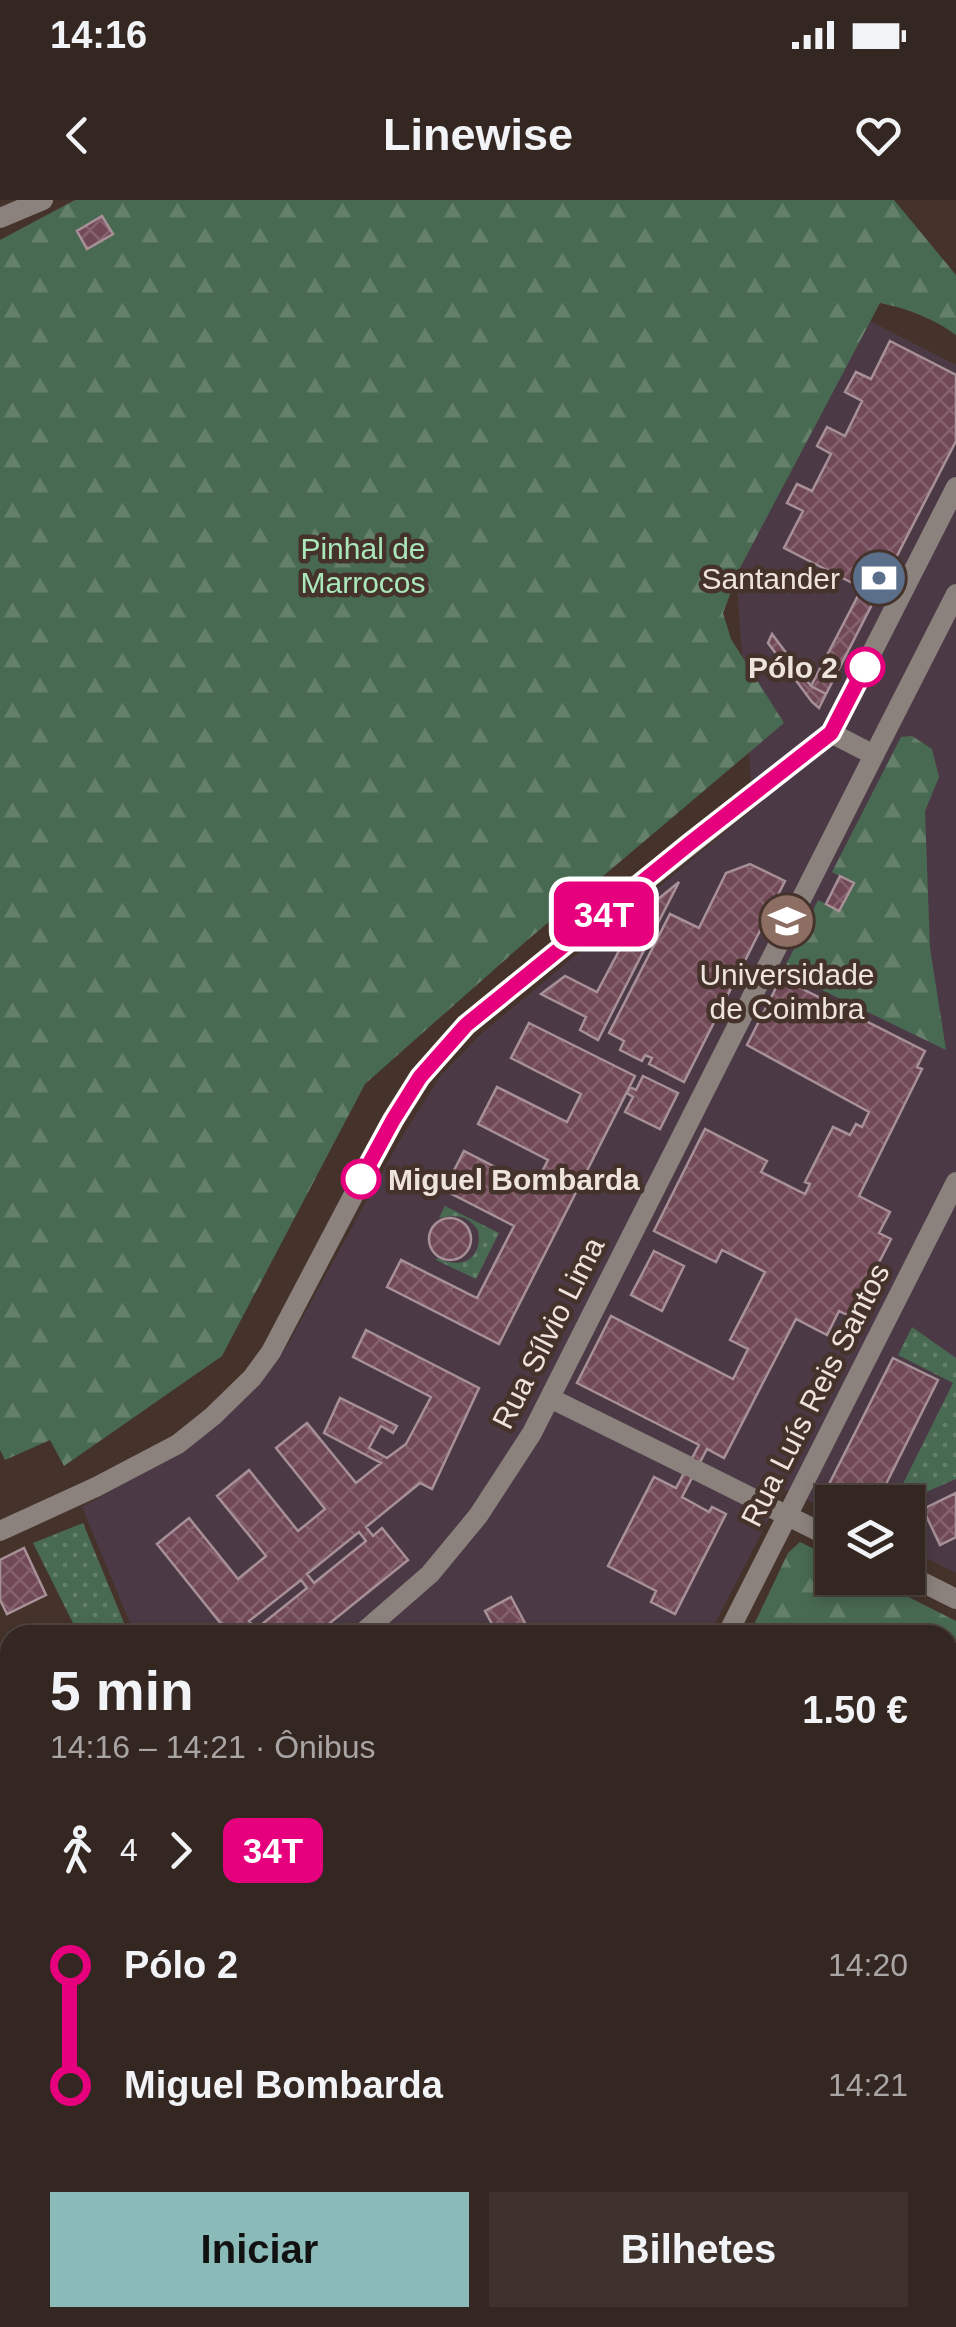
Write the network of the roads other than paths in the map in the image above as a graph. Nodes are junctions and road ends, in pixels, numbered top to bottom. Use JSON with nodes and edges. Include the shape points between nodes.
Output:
{"nodes":[{"id":1,"x":43,"y":200,"type":"edge"},
{"id":2,"x":0,"y":218,"type":"edge"},
{"id":3,"x":956,"y":487,"type":"edge"},
{"id":4,"x":956,"y":594,"type":"edge"},
{"id":5,"x":831,"y":733,"type":"junction"},
{"id":6,"x":874,"y":755,"type":"junction"},
{"id":7,"x":956,"y":1182,"type":"edge"},
{"id":8,"x":550,"y":1398,"type":"junction"},
{"id":9,"x":788,"y":1515,"type":"junction"},
{"id":10,"x":815,"y":1529,"type":"edge"},
{"id":11,"x":0,"y":1530,"type":"edge"},
{"id":12,"x":925,"y":1584,"type":"edge"},
{"id":13,"x":956,"y":1599,"type":"edge"},
{"id":14,"x":371,"y":1625,"type":"edge"},
{"id":15,"x":732,"y":1625,"type":"edge"}],
"edges":[{"from":1,"to":2,"type":"street"},
{"from":3,"to":5,"type":"street"},
{"from":4,"to":6,"type":"street","name":"Rua Sílvio Lima"},
{"from":5,"to":6,"type":"street"},
{"from":5,"to":11,"type":"street","via":[[466,1025],[433,1060],[393,1120],[271,1352],[231,1399],[178,1444]]},
{"from":6,"to":8,"type":"street","name":"Rua Sílvio Lima"},
{"from":7,"to":9,"type":"street","name":"Rua Luís Reis Santos"},
{"from":8,"to":9,"type":"street"},
{"from":8,"to":14,"type":"street","name":"Rua Sílvio Lima","via":[[478,1516],[430,1574]]},
{"from":9,"to":10,"type":"street"},
{"from":9,"to":15,"type":"street","name":"Rua Luís Reis Santos"},
{"from":12,"to":13,"type":"street"}]}
